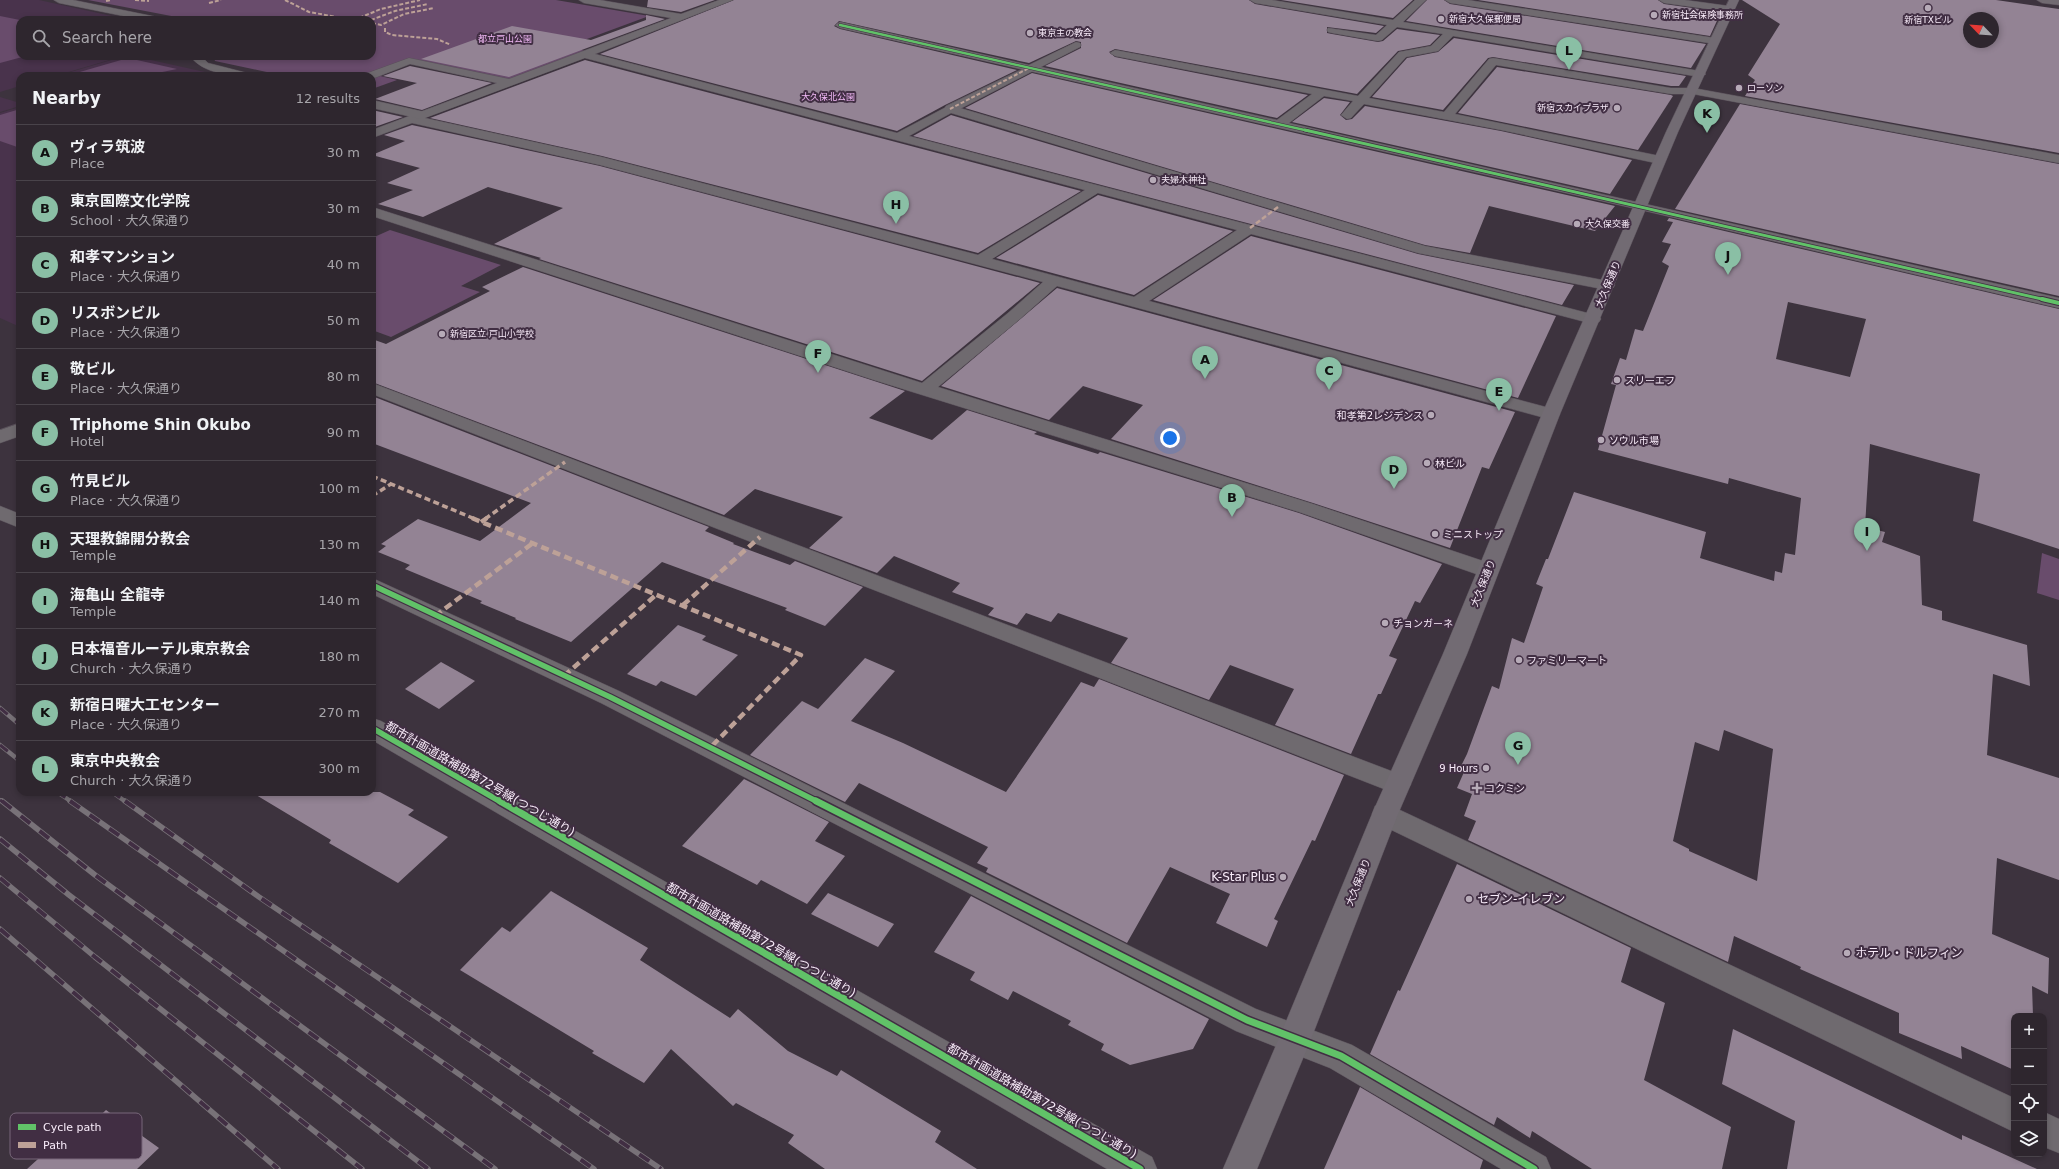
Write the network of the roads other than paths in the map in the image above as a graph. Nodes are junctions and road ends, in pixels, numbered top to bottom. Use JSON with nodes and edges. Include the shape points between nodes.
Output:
{"nodes":[{"id":1,"x":59,"y":0,"type":"edge"},
{"id":2,"x":584,"y":0,"type":"edge"},
{"id":3,"x":728,"y":0,"type":"edge"},
{"id":4,"x":1255,"y":0,"type":"edge"},
{"id":5,"x":1421,"y":0,"type":"edge"},
{"id":6,"x":1450,"y":0,"type":"edge"},
{"id":7,"x":1664,"y":0,"type":"edge"},
{"id":8,"x":2042,"y":0,"type":"edge"},
{"id":9,"x":2059,"y":2,"type":"edge"},
{"id":10,"x":1732,"y":4,"type":"edge"},
{"id":11,"x":137,"y":16,"type":"edge"},
{"id":12,"x":682,"y":17,"type":"junction"},
{"id":13,"x":1395,"y":24,"type":"junction"},
{"id":14,"x":840,"y":25,"type":"dead end"},
{"id":15,"x":1332,"y":30,"type":"dead end"},
{"id":16,"x":1450,"y":33,"type":"junction"},
{"id":17,"x":1715,"y":41,"type":"junction"},
{"id":18,"x":1076,"y":46,"type":"dead end"},
{"id":19,"x":1115,"y":53,"type":"dead end"},
{"id":20,"x":583,"y":54,"type":"junction"},
{"id":21,"x":199,"y":60,"type":"edge"},
{"id":22,"x":1031,"y":68,"type":"junction"},
{"id":23,"x":231,"y":72,"type":"edge"},
{"id":24,"x":376,"y":73,"type":"edge"},
{"id":25,"x":509,"y":82,"type":"junction"},
{"id":26,"x":1696,"y":82,"type":"junction"},
{"id":27,"x":1322,"y":92,"type":"junction"},
{"id":28,"x":1361,"y":99,"type":"junction"},
{"id":29,"x":376,"y":105,"type":"edge"},
{"id":30,"x":950,"y":109,"type":"junction"},
{"id":31,"x":1347,"y":115,"type":"dead end"},
{"id":32,"x":1447,"y":116,"type":"junction"},
{"id":33,"x":416,"y":117,"type":"junction"},
{"id":34,"x":1280,"y":124,"type":"junction"},
{"id":35,"x":376,"y":132,"type":"edge"},
{"id":36,"x":900,"y":136,"type":"junction"},
{"id":37,"x":2059,"y":159,"type":"edge"},
{"id":38,"x":1660,"y":160,"type":"junction"},
{"id":39,"x":1097,"y":188,"type":"junction"},
{"id":40,"x":1641,"y":206,"type":"junction"},
{"id":41,"x":376,"y":212,"type":"edge"},
{"id":42,"x":1250,"y":228,"type":"junction"},
{"id":43,"x":980,"y":260,"type":"junction"},
{"id":44,"x":1054,"y":280,"type":"junction"},
{"id":45,"x":1607,"y":285,"type":"junction"},
{"id":46,"x":1136,"y":302,"type":"junction"},
{"id":47,"x":2059,"y":303,"type":"edge"},
{"id":48,"x":1593,"y":319,"type":"junction"},
{"id":49,"x":925,"y":389,"type":"junction"},
{"id":50,"x":376,"y":390,"type":"edge"},
{"id":51,"x":1551,"y":414,"type":"junction"},
{"id":52,"x":16,"y":431,"type":"edge"},
{"id":53,"x":0,"y":438,"type":"edge"},
{"id":54,"x":0,"y":512,"type":"edge"},
{"id":55,"x":16,"y":520,"type":"edge"},
{"id":56,"x":1488,"y":570,"type":"junction"},
{"id":57,"x":376,"y":587,"type":"edge"},
{"id":58,"x":376,"y":730,"type":"edge"},
{"id":59,"x":1398,"y":784,"type":"junction"},
{"id":60,"x":1385,"y":814,"type":"junction"},
{"id":61,"x":1295,"y":1039,"type":"junction"},
{"id":62,"x":2011,"y":1114,"type":"edge"},
{"id":63,"x":2047,"y":1130,"type":"edge"},
{"id":64,"x":2059,"y":1136,"type":"edge"},
{"id":65,"x":1140,"y":1169,"type":"edge"},
{"id":66,"x":1240,"y":1169,"type":"edge"},
{"id":67,"x":1534,"y":1169,"type":"edge"}],
"edges":[{"from":1,"to":11,"type":"street"},
{"from":2,"to":12,"type":"street"},
{"from":3,"to":12,"type":"street"},
{"from":4,"to":13,"type":"street"},
{"from":5,"to":13,"type":"street"},
{"from":6,"to":17,"type":"street"},
{"from":7,"to":10,"type":"street"},
{"from":8,"to":9,"type":"main road"},
{"from":10,"to":17,"type":"main road","name":"大久保通り"},
{"from":12,"to":20,"type":"street"},
{"from":13,"to":15,"type":"street","via":[[1378,38]]},
{"from":13,"to":16,"type":"street"},
{"from":14,"to":22,"type":"street"},
{"from":16,"to":26,"type":"street"},
{"from":16,"to":28,"type":"street","via":[[1434,49],[1403,54]]},
{"from":17,"to":26,"type":"main road","name":"大久保通り"},
{"from":18,"to":22,"type":"street"},
{"from":19,"to":27,"type":"street"},
{"from":20,"to":25,"type":"street"},
{"from":20,"to":36,"type":"street"},
{"from":21,"to":23,"type":"street","via":[[204,65]]},
{"from":22,"to":30,"type":"street"},
{"from":22,"to":34,"type":"street"},
{"from":24,"to":25,"type":"street","via":[[409,61]]},
{"from":25,"to":33,"type":"street"},
{"from":26,"to":32,"type":"street","via":[[1671,91],[1493,61]]},
{"from":26,"to":37,"type":"street"},
{"from":26,"to":38,"type":"main road","name":"大久保通り"},
{"from":27,"to":28,"type":"street"},
{"from":27,"to":34,"type":"street"},
{"from":28,"to":31,"type":"street"},
{"from":28,"to":32,"type":"street"},
{"from":29,"to":33,"type":"street"},
{"from":30,"to":36,"type":"street"},
{"from":30,"to":45,"type":"street","via":[[1424,250]]},
{"from":32,"to":38,"type":"street"},
{"from":33,"to":35,"type":"street"},
{"from":33,"to":43,"type":"street","via":[[602,161]]},
{"from":34,"to":40,"type":"street"},
{"from":36,"to":39,"type":"street"},
{"from":38,"to":40,"type":"main road","name":"大久保通り"},
{"from":39,"to":42,"type":"street"},
{"from":39,"to":43,"type":"street"},
{"from":40,"to":45,"type":"main road","name":"大久保通り"},
{"from":40,"to":47,"type":"street"},
{"from":41,"to":49,"type":"street"},
{"from":42,"to":46,"type":"street"},
{"from":42,"to":48,"type":"street"},
{"from":43,"to":44,"type":"street"},
{"from":44,"to":46,"type":"street"},
{"from":44,"to":49,"type":"street"},
{"from":45,"to":48,"type":"main road","name":"大久保通り"},
{"from":46,"to":51,"type":"street"},
{"from":48,"to":51,"type":"main road","name":"大久保通り"},
{"from":49,"to":56,"type":"street","via":[[1306,508]]},
{"from":50,"to":59,"type":"street"},
{"from":51,"to":56,"type":"main road","name":"大久保通り"},
{"from":52,"to":53,"type":"street"},
{"from":54,"to":55,"type":"street"},
{"from":56,"to":59,"type":"main road","name":"大久保通り","via":[[1455,654]]},
{"from":57,"to":61,"type":"street","via":[[610,697],[1247,1020]]},
{"from":58,"to":65,"type":"street","name":"都市計画道路補助第72号線(つつじ通り)"},
{"from":59,"to":60,"type":"main road","name":"大久保通り"},
{"from":60,"to":61,"type":"main road","name":"大久保通り"},
{"from":60,"to":62,"type":"street"},
{"from":61,"to":66,"type":"main road","name":"大久保通り"},
{"from":61,"to":67,"type":"street","via":[[1341,1056]]},
{"from":63,"to":64,"type":"street"}]}
